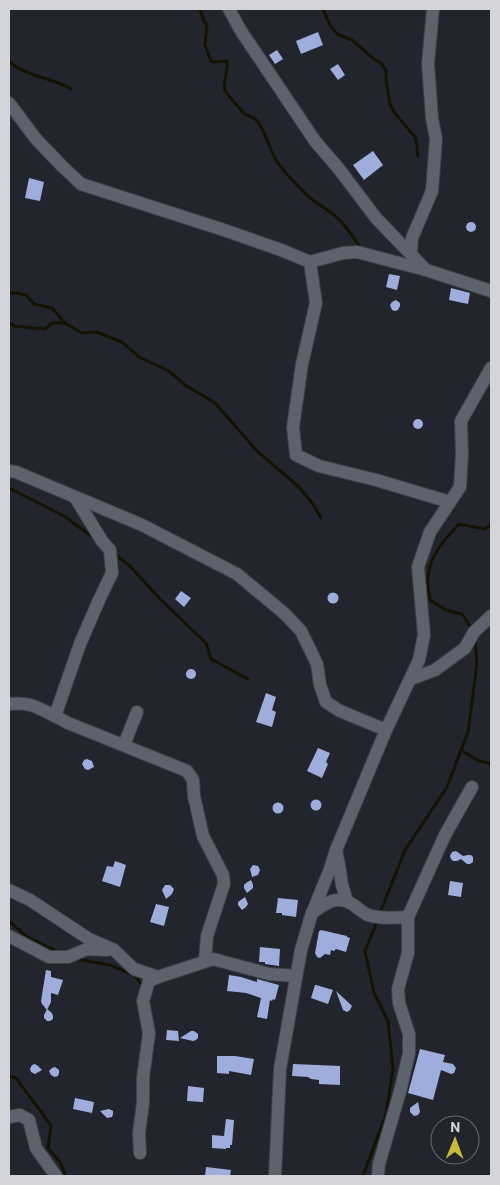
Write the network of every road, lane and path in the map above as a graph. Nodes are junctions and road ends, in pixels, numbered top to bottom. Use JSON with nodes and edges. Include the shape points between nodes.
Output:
{"nodes":[{"id":1,"x":229,"y":9,"type":"edge"},
{"id":2,"x":433,"y":9,"type":"edge"},
{"id":3,"x":9,"y":103,"type":"edge"},
{"id":4,"x":411,"y":253,"type":"junction"},
{"id":5,"x":310,"y":262,"type":"junction"},
{"id":6,"x":426,"y":270,"type":"junction"},
{"id":7,"x":491,"y":292,"type":"edge"},
{"id":8,"x":491,"y":368,"type":"edge"},
{"id":9,"x":9,"y":471,"type":"edge"},
{"id":10,"x":74,"y":497,"type":"junction"},
{"id":11,"x":450,"y":502,"type":"junction"},
{"id":12,"x":491,"y":616,"type":"edge"},
{"id":13,"x":411,"y":679,"type":"junction"},
{"id":14,"x":9,"y":704,"type":"edge"},
{"id":15,"x":137,"y":712,"type":"dead end"},
{"id":16,"x":55,"y":716,"type":"junction"},
{"id":17,"x":386,"y":730,"type":"junction"},
{"id":18,"x":124,"y":745,"type":"junction"},
{"id":19,"x":472,"y":787,"type":"dead end"},
{"id":20,"x":336,"y":850,"type":"junction"},
{"id":21,"x":9,"y":890,"type":"edge"},
{"id":22,"x":347,"y":901,"type":"junction"},
{"id":23,"x":312,"y":913,"type":"junction"},
{"id":24,"x":408,"y":918,"type":"junction"},
{"id":25,"x":9,"y":936,"type":"edge"},
{"id":26,"x":114,"y":950,"type":"junction"},
{"id":27,"x":205,"y":961,"type":"junction"},
{"id":28,"x":296,"y":976,"type":"junction"},
{"id":29,"x":158,"y":977,"type":"junction"},
{"id":30,"x":9,"y":1117,"type":"edge"},
{"id":31,"x":140,"y":1153,"type":"dead end"},
{"id":32,"x":56,"y":1176,"type":"edge"},
{"id":33,"x":275,"y":1176,"type":"edge"},
{"id":34,"x":378,"y":1176,"type":"edge"}],
"edges":[{"from":1,"to":4,"type":"street","via":[[315,141],[376,218]]},
{"from":2,"to":4,"type":"street","via":[[428,64],[436,139],[432,191],[412,238]]},
{"from":3,"to":5,"type":"street","via":[[36,138],[81,184],[224,230]]},
{"from":4,"to":6,"type":"street"},
{"from":5,"to":6,"type":"street","via":[[357,252]]},
{"from":5,"to":11,"type":"street","via":[[316,303],[294,418],[296,454],[319,466]]},
{"from":6,"to":7,"type":"street"},
{"from":8,"to":11,"type":"street","via":[[461,421],[460,486]]},
{"from":9,"to":10,"type":"street"},
{"from":10,"to":16,"type":"street","via":[[110,550],[112,573],[80,644]]},
{"from":10,"to":17,"type":"street","via":[[142,525],[237,574],[285,614],[301,632],[317,664],[326,702]]},
{"from":11,"to":13,"type":"street","via":[[430,532],[418,567],[424,636]]},
{"from":12,"to":13,"type":"street","via":[[474,632],[465,648],[435,670]]},
{"from":13,"to":17,"type":"street"},
{"from":14,"to":16,"type":"street","via":[[33,705]]},
{"from":15,"to":18,"type":"street"},
{"from":16,"to":18,"type":"street"},
{"from":17,"to":20,"type":"street"},
{"from":18,"to":27,"type":"street","via":[[187,770],[193,780],[203,836],[223,874],[224,884],[207,936]]},
{"from":19,"to":24,"type":"street","via":[[445,835]]},
{"from":20,"to":22,"type":"street"},
{"from":20,"to":23,"type":"street"},
{"from":21,"to":26,"type":"street","via":[[89,939]]},
{"from":22,"to":23,"type":"street","via":[[328,902]]},
{"from":22,"to":24,"type":"street","via":[[368,915]]},
{"from":23,"to":28,"type":"street"},
{"from":24,"to":34,"type":"street","via":[[408,953],[398,989],[409,1034],[409,1053]]},
{"from":25,"to":26,"type":"street","via":[[49,957],[68,957],[87,949]]},
{"from":26,"to":29,"type":"street","via":[[134,969]]},
{"from":27,"to":28,"type":"street","via":[[213,959],[269,974]]},
{"from":27,"to":29,"type":"street"},
{"from":28,"to":33,"type":"street","via":[[280,1069]]},
{"from":29,"to":31,"type":"street","via":[[149,982],[144,1000],[149,1033],[143,1078]]},
{"from":30,"to":32,"type":"street","via":[[20,1116],[29,1120],[36,1148]]}]}
